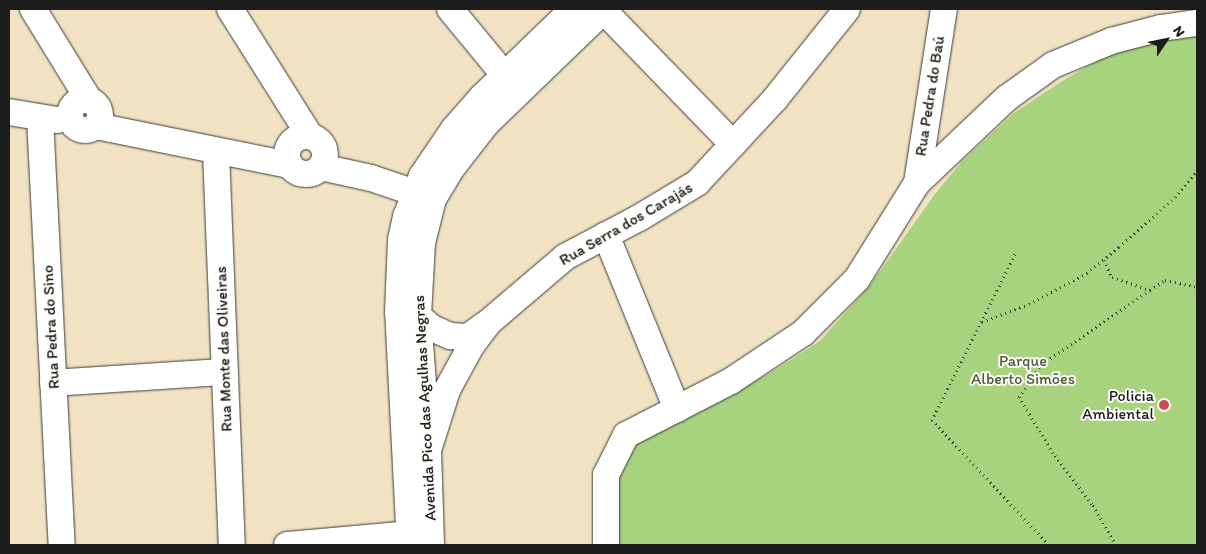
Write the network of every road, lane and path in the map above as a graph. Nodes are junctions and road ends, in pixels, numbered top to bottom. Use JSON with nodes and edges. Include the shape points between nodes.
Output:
{"nodes":[{"id":1,"x":33,"y":9,"type":"edge"},
{"id":2,"x":230,"y":9,"type":"edge"},
{"id":3,"x":450,"y":9,"type":"edge"},
{"id":4,"x":573,"y":9,"type":"edge"},
{"id":5,"x":604,"y":9,"type":"edge"},
{"id":6,"x":847,"y":9,"type":"edge"},
{"id":7,"x":944,"y":9,"type":"edge"},
{"id":8,"x":1197,"y":23,"type":"edge"},
{"id":9,"x":510,"y":83,"type":"junction"},
{"id":10,"x":9,"y":112,"type":"edge"},
{"id":11,"x":40,"y":118,"type":"junction"},
{"id":12,"x":83,"y":124,"type":"junction"},
{"id":13,"x":733,"y":144,"type":"junction"},
{"id":14,"x":319,"y":151,"type":"junction"},
{"id":15,"x":216,"y":152,"type":"junction"},
{"id":16,"x":1197,"y":171,"type":"edge"},
{"id":17,"x":917,"y":183,"type":"junction"},
{"id":18,"x":424,"y":195,"type":"junction"},
{"id":19,"x":606,"y":235,"type":"junction"},
{"id":20,"x":1015,"y":254,"type":"dead end"},
{"id":21,"x":1104,"y":260,"type":"junction"},
{"id":22,"x":1197,"y":287,"type":"edge"},
{"id":23,"x":1150,"y":290,"type":"junction"},
{"id":24,"x":418,"y":316,"type":"junction"},
{"id":25,"x":489,"y":322,"type":"junction"},
{"id":26,"x":981,"y":322,"type":"junction"},
{"id":27,"x":225,"y":372,"type":"junction"},
{"id":28,"x":53,"y":383,"type":"junction"},
{"id":29,"x":676,"y":409,"type":"junction"},
{"id":30,"x":428,"y":450,"type":"junction"},
{"id":31,"x":417,"y":541,"type":"edge"},
{"id":32,"x":57,"y":542,"type":"edge"},
{"id":33,"x":232,"y":545,"type":"edge"},
{"id":34,"x":288,"y":545,"type":"edge"},
{"id":35,"x":606,"y":545,"type":"edge"},
{"id":36,"x":1049,"y":545,"type":"edge"},
{"id":37,"x":1116,"y":545,"type":"edge"}],
"edges":[{"from":1,"to":12,"type":"street","via":[[89,100],[100,111],[100,116]]},
{"from":2,"to":14,"type":"street"},
{"from":3,"to":9,"type":"street"},
{"from":4,"to":9,"type":"street","name":"Avenida Pico das Agulhas Negras"},
{"from":5,"to":9,"type":"street","name":"Avenida Pico das Agulhas Negras"},
{"from":5,"to":13,"type":"street"},
{"from":6,"to":13,"type":"street","name":"Rua Serra dos Carajás","via":[[775,99]]},
{"from":7,"to":17,"type":"street","name":"Rua Pedra do Baú"},
{"from":8,"to":17,"type":"street","via":[[1111,41],[1054,66],[1007,98]]},
{"from":9,"to":18,"type":"street","name":"Avenida Pico das Agulhas Negras","via":[[454,129],[435,154]]},
{"from":10,"to":11,"type":"street"},
{"from":11,"to":12,"type":"street"},
{"from":11,"to":28,"type":"street","name":"Rua Pedra do Sino"},
{"from":12,"to":15,"type":"street"},
{"from":13,"to":19,"type":"street","name":"Rua Serra dos Carajás","via":[[697,183]]},
{"from":14,"to":15,"type":"street","via":[[298,137],[286,152],[289,165]]},
{"from":14,"to":18,"type":"street","via":[[371,178]]},
{"from":15,"to":27,"type":"street","name":"Rua Monte das Oliveiras"},
{"from":16,"to":21,"type":"path","via":[[1175,197]]},
{"from":17,"to":29,"type":"street","via":[[857,279],[803,333],[731,382]]},
{"from":18,"to":24,"type":"street","name":"Avenida Pico das Agulhas Negras"},
{"from":18,"to":31,"type":"street","name":"Avenida Pico das Agulhas Negras","via":[[406,217],[401,240],[398,312]]},
{"from":19,"to":25,"type":"street","name":"Rua Serra dos Carajás","via":[[565,257]]},
{"from":19,"to":29,"type":"street"},
{"from":20,"to":26,"type":"path"},
{"from":21,"to":23,"type":"path","via":[[1112,277]]},
{"from":21,"to":26,"type":"path","via":[[1087,273],[1029,304]]},
{"from":22,"to":23,"type":"path","via":[[1165,280]]},
{"from":23,"to":37,"type":"path","via":[[1042,364],[1019,398],[1053,453],[1092,504]]},
{"from":24,"to":25,"type":"street","via":[[432,328],[450,336],[468,337]]},
{"from":24,"to":30,"type":"street","name":"Avenida Pico das Agulhas Negras"},
{"from":25,"to":30,"type":"street","name":"Rua Serra dos Carajás","via":[[471,346],[447,390]]},
{"from":26,"to":36,"type":"path","via":[[932,420]]},
{"from":27,"to":28,"type":"street"},
{"from":27,"to":33,"type":"street","name":"Rua Monte das Oliveiras"},
{"from":28,"to":32,"type":"street","name":"Rua Pedra do Sino"},
{"from":29,"to":35,"type":"street","via":[[626,435],[606,475]]},
{"from":30,"to":31,"type":"street","name":"Avenida Pico das Agulhas Negras"},
{"from":31,"to":34,"type":"street"}]}
